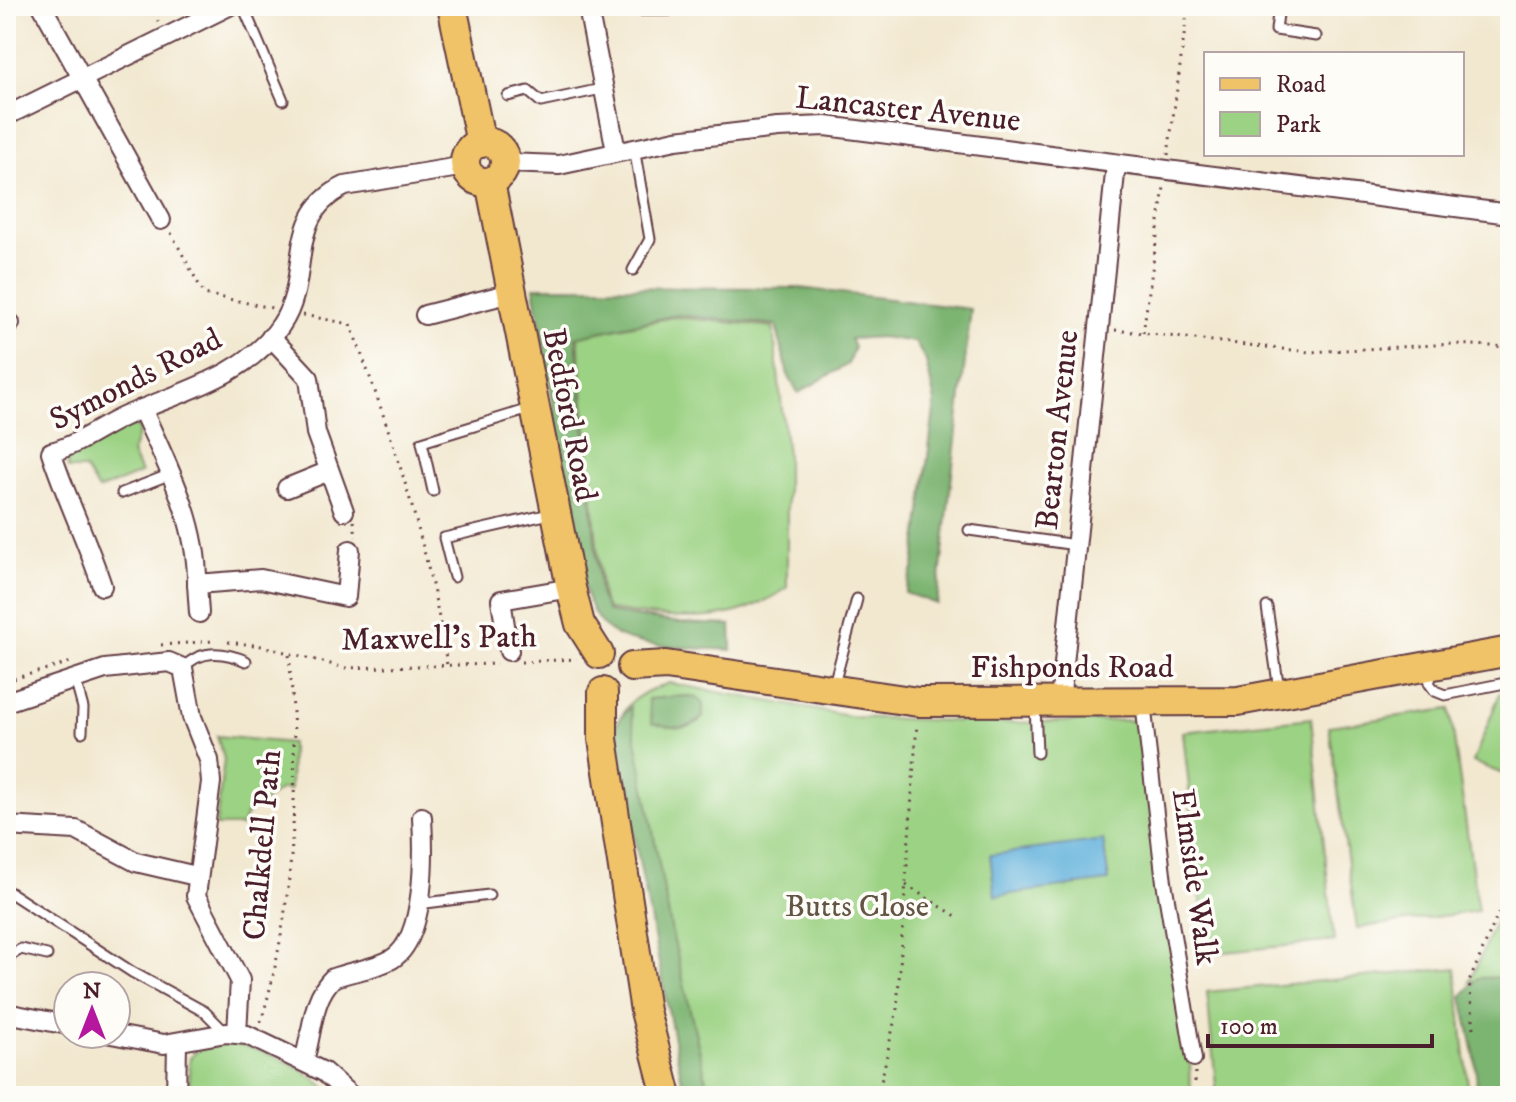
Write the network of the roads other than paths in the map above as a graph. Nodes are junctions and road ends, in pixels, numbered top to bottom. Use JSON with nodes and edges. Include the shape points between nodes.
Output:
{"nodes":[{"id":1,"x":42,"y":6,"type":"edge"},
{"id":2,"x":229,"y":6,"type":"edge"},
{"id":3,"x":243,"y":6,"type":"edge"},
{"id":4,"x":452,"y":6,"type":"edge"},
{"id":5,"x":601,"y":6,"type":"edge"},
{"id":6,"x":630,"y":6,"type":"edge"},
{"id":7,"x":668,"y":6,"type":"edge"},
{"id":8,"x":1279,"y":6,"type":"edge"},
{"id":9,"x":1316,"y":36,"type":"dead end"},
{"id":10,"x":83,"y":77,"type":"junction"},
{"id":11,"x":606,"y":88,"type":"junction"},
{"id":12,"x":508,"y":96,"type":"dead end"},
{"id":13,"x":283,"y":100,"type":"dead end"},
{"id":14,"x":6,"y":116,"type":"edge"},
{"id":15,"x":625,"y":150,"type":"junction"},
{"id":16,"x":473,"y":154,"type":"junction"},
{"id":17,"x":1116,"y":164,"type":"junction"},
{"id":18,"x":498,"y":172,"type":"junction"},
{"id":19,"x":1510,"y":214,"type":"edge"},
{"id":20,"x":161,"y":220,"type":"road end"},
{"id":21,"x":633,"y":270,"type":"dead end"},
{"id":22,"x":511,"y":293,"type":"junction"},
{"id":23,"x":425,"y":315,"type":"dead end"},
{"id":24,"x":271,"y":337,"type":"junction"},
{"id":25,"x":533,"y":408,"type":"junction"},
{"id":26,"x":142,"y":409,"type":"junction"},
{"id":27,"x":329,"y":471,"type":"junction"},
{"id":28,"x":171,"y":473,"type":"junction"},
{"id":29,"x":287,"y":488,"type":"dead end"},
{"id":30,"x":433,"y":491,"type":"dead end"},
{"id":31,"x":122,"y":493,"type":"dead end"},
{"id":32,"x":344,"y":511,"type":"road end"},
{"id":33,"x":554,"y":513,"type":"junction"},
{"id":34,"x":969,"y":530,"type":"dead end"},
{"id":35,"x":1076,"y":545,"type":"junction"},
{"id":36,"x":350,"y":550,"type":"road end"},
{"id":37,"x":454,"y":577,"type":"dead end"},
{"id":38,"x":197,"y":584,"type":"junction"},
{"id":39,"x":102,"y":586,"type":"dead end"},
{"id":40,"x":571,"y":588,"type":"junction"},
{"id":41,"x":857,"y":599,"type":"dead end"},
{"id":42,"x":1267,"y":607,"type":"dead end"},
{"id":43,"x":199,"y":613,"type":"dead end"},
{"id":44,"x":1510,"y":651,"type":"edge"},
{"id":45,"x":596,"y":658,"type":"junction"},
{"id":46,"x":509,"y":659,"type":"road end"},
{"id":47,"x":246,"y":661,"type":"dead end"},
{"id":48,"x":1435,"y":665,"type":"junction"},
{"id":49,"x":632,"y":667,"type":"junction"},
{"id":50,"x":183,"y":668,"type":"junction"},
{"id":51,"x":75,"y":679,"type":"junction"},
{"id":52,"x":1510,"y":682,"type":"edge"},
{"id":53,"x":833,"y":690,"type":"junction"},
{"id":54,"x":603,"y":692,"type":"junction"},
{"id":55,"x":1279,"y":694,"type":"junction"},
{"id":56,"x":6,"y":702,"type":"edge"},
{"id":57,"x":1048,"y":702,"type":"junction"},
{"id":58,"x":1143,"y":703,"type":"junction"},
{"id":59,"x":82,"y":732,"type":"dead end"},
{"id":60,"x":1037,"y":753,"type":"dead end"},
{"id":61,"x":422,"y":817,"type":"dead end"},
{"id":62,"x":6,"y":826,"type":"edge"},
{"id":63,"x":196,"y":876,"type":"junction"},
{"id":64,"x":6,"y":890,"type":"edge"},
{"id":65,"x":489,"y":895,"type":"dead end"},
{"id":66,"x":418,"y":904,"type":"junction"},
{"id":67,"x":47,"y":955,"type":"dead end"},
{"id":68,"x":6,"y":958,"type":"edge"},
{"id":69,"x":6,"y":1013,"type":"edge"},
{"id":70,"x":52,"y":1022,"type":"edge"},
{"id":71,"x":232,"y":1033,"type":"junction"},
{"id":72,"x":132,"y":1037,"type":"edge"},
{"id":73,"x":177,"y":1044,"type":"junction"},
{"id":74,"x":1194,"y":1059,"type":"dead end"},
{"id":75,"x":304,"y":1060,"type":"junction"},
{"id":76,"x":176,"y":1096,"type":"edge"},
{"id":77,"x":351,"y":1096,"type":"edge"},
{"id":78,"x":667,"y":1096,"type":"edge"}],
"edges":[{"from":1,"to":10,"type":"street"},
{"from":2,"to":10,"type":"street"},
{"from":3,"to":13,"type":"lane"},
{"from":4,"to":16,"type":"main road"},
{"from":5,"to":11,"type":"street","via":[[589,13]]},
{"from":6,"to":7,"type":"street"},
{"from":8,"to":9,"type":"lane","via":[[1276,30]]},
{"from":10,"to":14,"type":"street"},
{"from":10,"to":20,"type":"street"},
{"from":11,"to":12,"type":"lane","via":[[541,102],[528,91]]},
{"from":11,"to":15,"type":"street"},
{"from":15,"to":17,"type":"street","name":"Lancaster Avenue","via":[[826,126]]},
{"from":15,"to":18,"type":"street","name":"Lancaster Avenue"},
{"from":15,"to":21,"type":"lane","via":[[650,239]]},
{"from":16,"to":18,"type":"main road","via":[[498,146]]},
{"from":16,"to":24,"type":"street","name":"Symonds Road","via":[[345,186],[328,195],[307,224],[287,314]]},
{"from":17,"to":19,"type":"street","name":"Lancaster Avenue"},
{"from":17,"to":35,"type":"street","name":"Bearton Avenue"},
{"from":18,"to":22,"type":"main road","name":"Bedford Road"},
{"from":22,"to":23,"type":"street"},
{"from":22,"to":25,"type":"main road","name":"Bedford Road"},
{"from":24,"to":26,"type":"street","name":"Symonds Road","via":[[227,371]]},
{"from":24,"to":27,"type":"street","via":[[309,378],[316,433]]},
{"from":25,"to":30,"type":"lane","via":[[422,442]]},
{"from":25,"to":33,"type":"main road","name":"Bedford Road"},
{"from":26,"to":28,"type":"street"},
{"from":26,"to":39,"type":"street","name":"Symonds Road","via":[[51,452]]},
{"from":27,"to":29,"type":"street"},
{"from":27,"to":32,"type":"street"},
{"from":28,"to":31,"type":"lane"},
{"from":28,"to":38,"type":"street","via":[[194,540]]},
{"from":33,"to":37,"type":"lane","via":[[444,538]]},
{"from":33,"to":40,"type":"main road","name":"Bedford Road"},
{"from":34,"to":35,"type":"lane"},
{"from":35,"to":57,"type":"street","name":"Bearton Avenue"},
{"from":36,"to":38,"type":"street","via":[[346,597],[261,579]]},
{"from":38,"to":43,"type":"street"},
{"from":40,"to":45,"type":"main road","name":"Bedford Road"},
{"from":40,"to":46,"type":"street","via":[[501,600]]},
{"from":41,"to":53,"type":"lane"},
{"from":42,"to":55,"type":"lane"},
{"from":44,"to":48,"type":"main road","name":"Fishponds Road"},
{"from":45,"to":49,"type":"main road","via":[[619,652]]},
{"from":45,"to":54,"type":"main road","via":[[591,679]]},
{"from":47,"to":50,"type":"lane","via":[[223,654],[200,656]]},
{"from":48,"to":52,"type":"lane","via":[[1429,683],[1445,695]]},
{"from":48,"to":55,"type":"main road","name":"Fishponds Road"},
{"from":49,"to":53,"type":"main road","name":"Fishponds Road","via":[[666,665]]},
{"from":49,"to":54,"type":"main road","via":[[623,690]]},
{"from":50,"to":51,"type":"street","via":[[160,662]]},
{"from":50,"to":63,"type":"street","via":[[211,782]]},
{"from":51,"to":56,"type":"street"},
{"from":51,"to":59,"type":"lane","via":[[83,708]]},
{"from":53,"to":57,"type":"main road","name":"Fishponds Road","via":[[918,702]]},
{"from":54,"to":78,"type":"main road","via":[[603,739],[645,1011]]},
{"from":55,"to":58,"type":"main road","name":"Fishponds Road","via":[[1238,701]]},
{"from":57,"to":58,"type":"main road","name":"Fishponds Road"},
{"from":57,"to":60,"type":"lane"},
{"from":58,"to":74,"type":"street","name":"Elmside Walk","via":[[1164,882]]},
{"from":61,"to":66,"type":"street"},
{"from":62,"to":63,"type":"street","via":[[76,830],[136,862]]},
{"from":63,"to":71,"type":"street","via":[[199,904],[240,980]]},
{"from":64,"to":71,"type":"lane"},
{"from":65,"to":66,"type":"lane"},
{"from":66,"to":75,"type":"street","via":[[407,945],[394,958],[325,985]]},
{"from":67,"to":68,"type":"lane","via":[[21,949]]},
{"from":69,"to":70,"type":"street"},
{"from":71,"to":73,"type":"street"},
{"from":71,"to":75,"type":"street"},
{"from":72,"to":73,"type":"street"},
{"from":73,"to":76,"type":"street"},
{"from":75,"to":77,"type":"street"}]}
